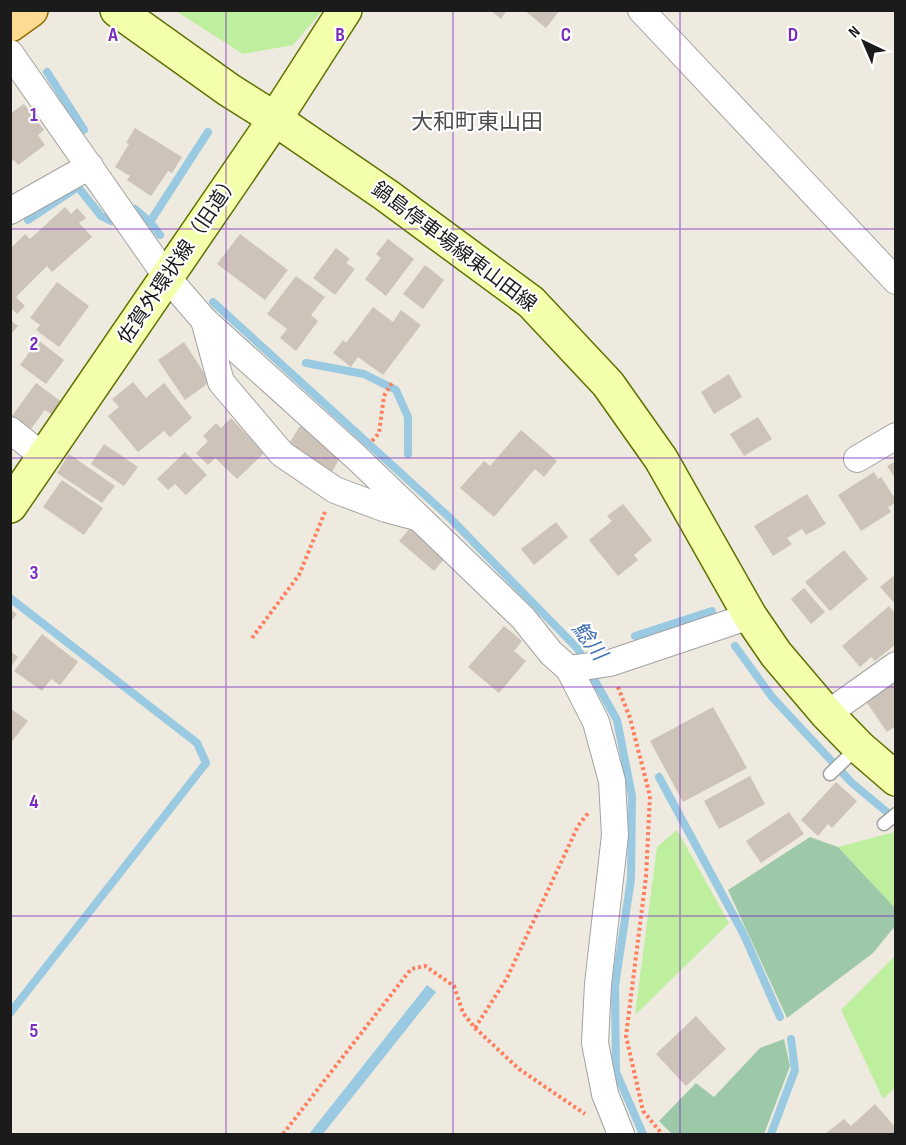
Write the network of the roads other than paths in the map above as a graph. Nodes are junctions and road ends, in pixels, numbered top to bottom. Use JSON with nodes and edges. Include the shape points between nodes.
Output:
{"nodes":[{"id":1,"x":31,"y":10,"type":"edge"},
{"id":2,"x":117,"y":10,"type":"edge"},
{"id":3,"x":345,"y":10,"type":"edge"},
{"id":4,"x":641,"y":10,"type":"edge"},
{"id":5,"x":10,"y":25,"type":"edge"},
{"id":6,"x":10,"y":53,"type":"edge"},
{"id":7,"x":275,"y":119,"type":"junction"},
{"id":8,"x":90,"y":166,"type":"junction"},
{"id":9,"x":10,"y":211,"type":"edge"},
{"id":10,"x":166,"y":276,"type":"junction"},
{"id":11,"x":896,"y":281,"type":"edge"},
{"id":12,"x":204,"y":320,"type":"junction"},
{"id":13,"x":10,"y":430,"type":"edge"},
{"id":14,"x":896,"y":436,"type":"edge"},
{"id":15,"x":44,"y":457,"type":"junction"},
{"id":16,"x":857,"y":459,"type":"dead end"},
{"id":17,"x":10,"y":506,"type":"edge"},
{"id":18,"x":419,"y":518,"type":"junction"},
{"id":19,"x":750,"y":616,"type":"junction"},
{"id":20,"x":896,"y":665,"type":"edge"},
{"id":21,"x":569,"y":669,"type":"junction"},
{"id":22,"x":828,"y":714,"type":"junction"},
{"id":23,"x":874,"y":763,"type":"edge"},
{"id":24,"x":830,"y":774,"type":"dead end"},
{"id":25,"x":896,"y":814,"type":"edge"},
{"id":26,"x":884,"y":824,"type":"dead end"},
{"id":27,"x":619,"y":1132,"type":"edge"}],
"edges":[{"from":1,"to":5,"type":"main road"},
{"from":2,"to":7,"type":"main road","name":"鍋島停車場線東山田線"},
{"from":3,"to":7,"type":"main road","name":"佐賀外環状線（旧道）"},
{"from":4,"to":11,"type":"street"},
{"from":6,"to":8,"type":"street"},
{"from":7,"to":10,"type":"main road","name":"佐賀外環状線（旧道）"},
{"from":7,"to":19,"type":"main road","name":"鍋島停車場線東山田線","via":[[531,302],[608,384],[661,459]]},
{"from":8,"to":9,"type":"street"},
{"from":8,"to":10,"type":"street"},
{"from":10,"to":12,"type":"street"},
{"from":10,"to":15,"type":"main road","name":"佐賀外環状線（旧道）"},
{"from":12,"to":18,"type":"street"},
{"from":12,"to":18,"type":"street","via":[[221,382],[282,454],[335,490]]},
{"from":13,"to":15,"type":"street"},
{"from":14,"to":16,"type":"street"},
{"from":15,"to":17,"type":"main road","name":"佐賀外環状線（旧道）"},
{"from":18,"to":21,"type":"street","via":[[524,618]]},
{"from":19,"to":21,"type":"street","via":[[610,663]]},
{"from":19,"to":22,"type":"main road","name":"鍋島停車場線東山田線","via":[[776,654]]},
{"from":20,"to":22,"type":"street"},
{"from":21,"to":27,"type":"street","via":[[596,722],[612,781],[615,835],[595,1043],[605,1094]]},
{"from":22,"to":23,"type":"main road","name":"鍋島停車場線東山田線"},
{"from":23,"to":24,"type":"lane"},
{"from":25,"to":26,"type":"lane"}]}
